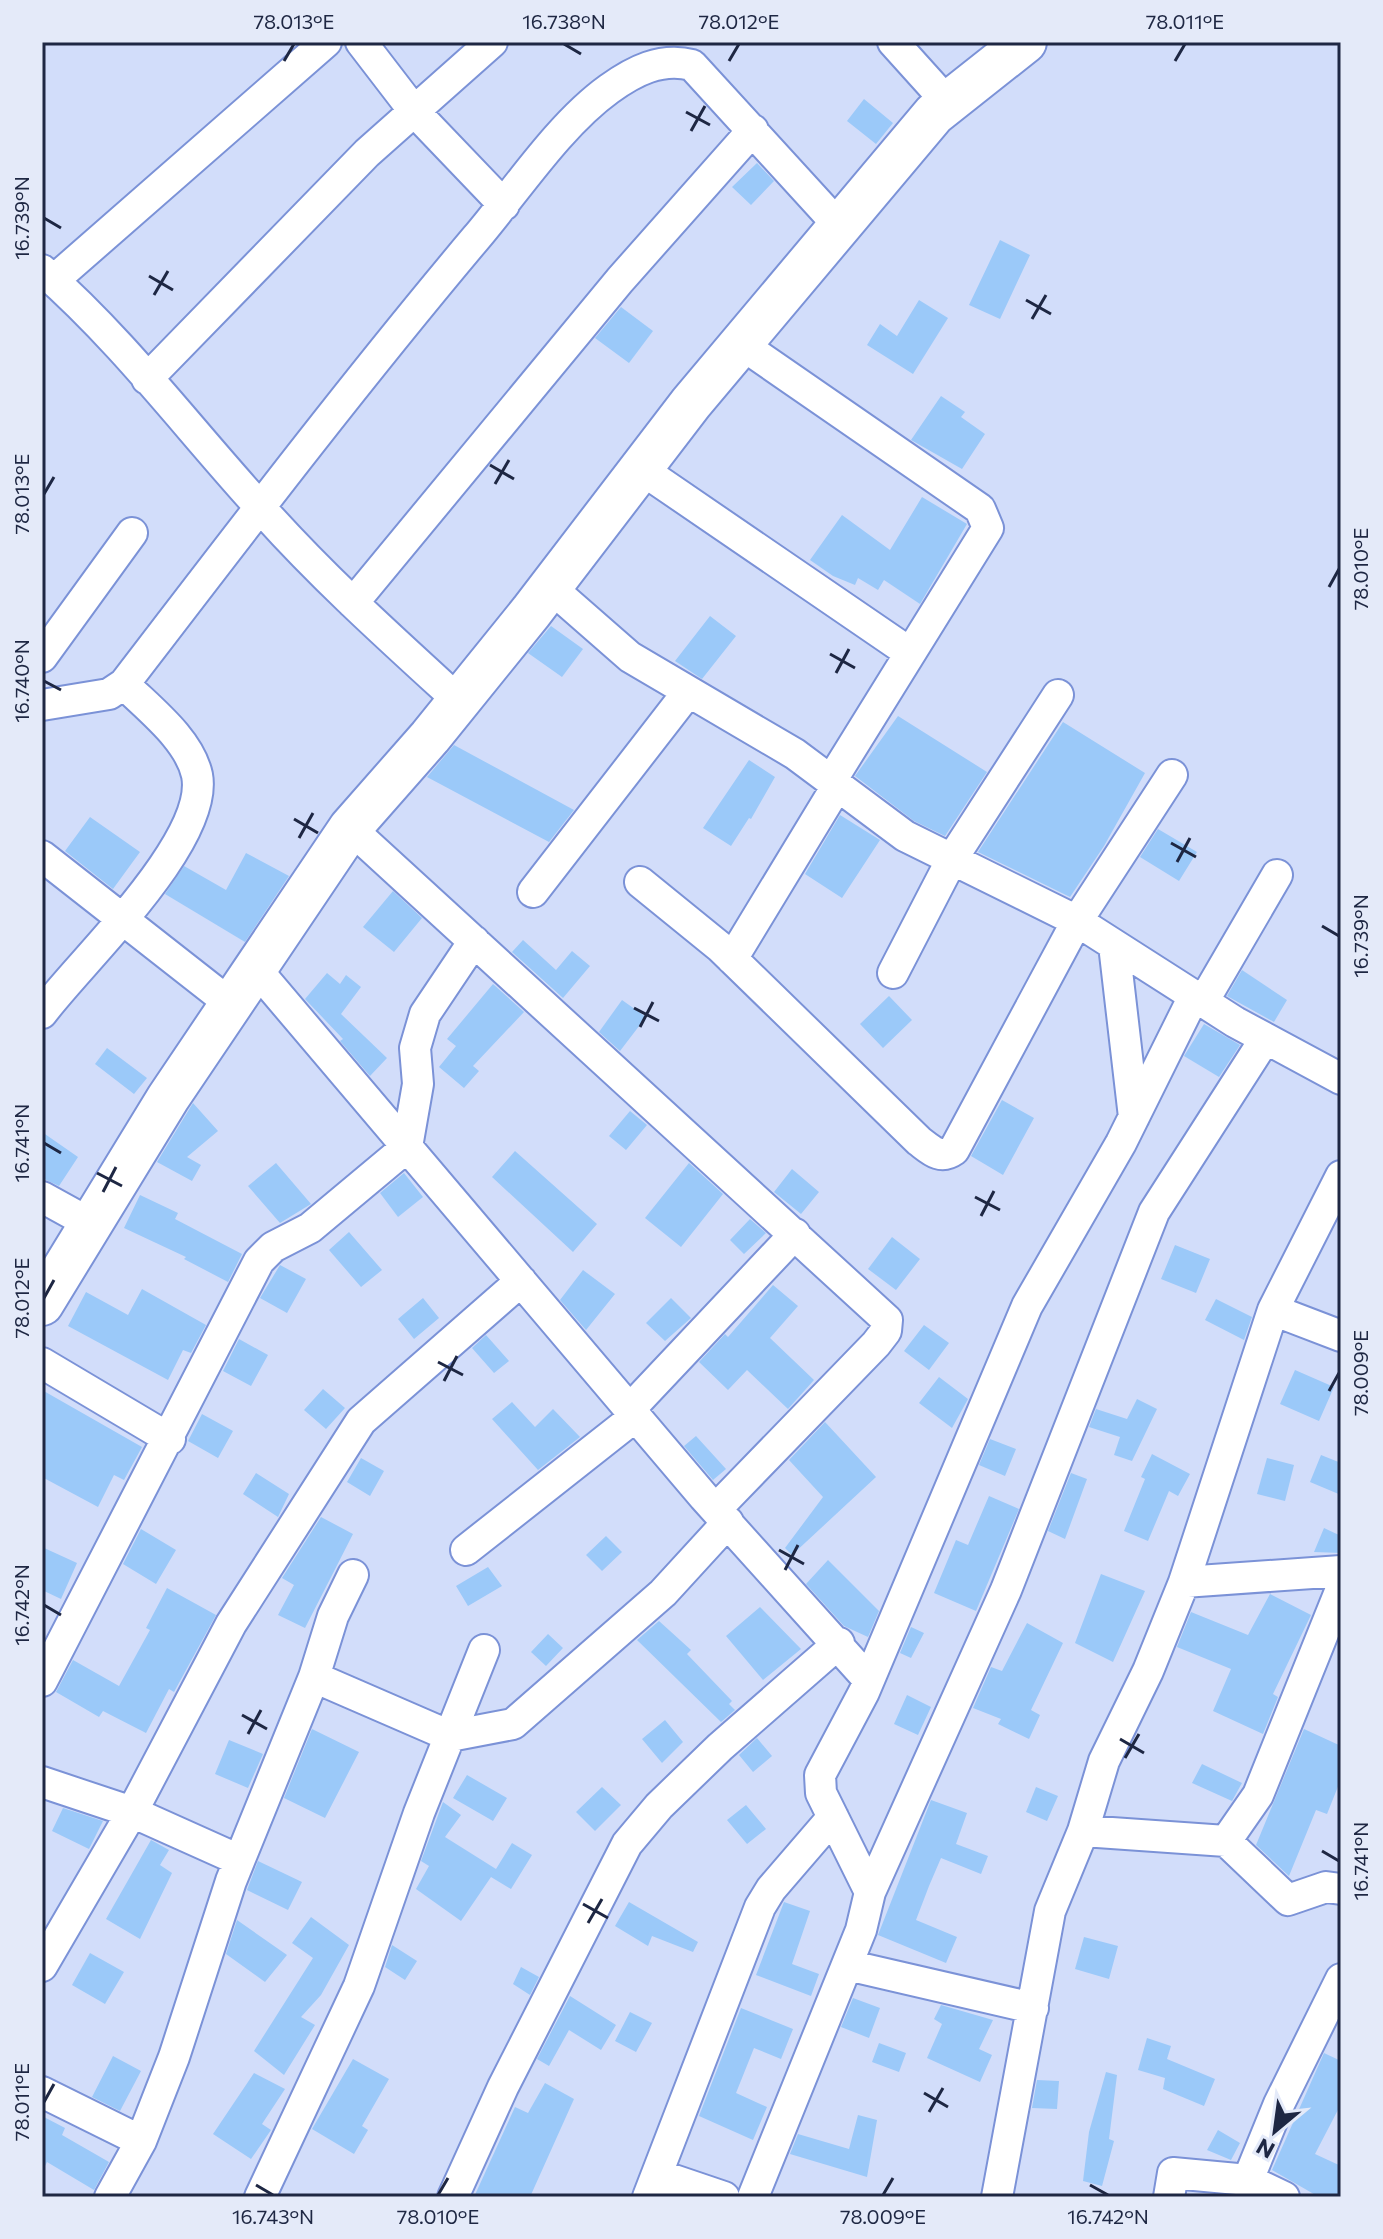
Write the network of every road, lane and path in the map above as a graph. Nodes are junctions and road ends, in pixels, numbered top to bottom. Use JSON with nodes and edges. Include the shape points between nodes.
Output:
{"nodes":[{"id":1,"x":326,"y":42,"type":"edge"},
{"id":2,"x":361,"y":42,"type":"edge"},
{"id":3,"x":492,"y":42,"type":"edge"},
{"id":4,"x":893,"y":42,"type":"edge"},
{"id":5,"x":1025,"y":42,"type":"edge"},
{"id":6,"x":948,"y":103,"type":"junction"},
{"id":7,"x":414,"y":111,"type":"junction"},
{"id":8,"x":753,"y":130,"type":"junction"},
{"id":9,"x":504,"y":205,"type":"junction"},
{"id":10,"x":840,"y":227,"type":"junction"},
{"id":11,"x":48,"y":275,"type":"edge"},
{"id":12,"x":741,"y":344,"type":"junction"},
{"id":13,"x":147,"y":379,"type":"junction"},
{"id":14,"x":641,"y":469,"type":"junction"},
{"id":15,"x":259,"y":507,"type":"junction"},
{"id":16,"x":132,"y":533,"type":"dead end"},
{"id":17,"x":550,"y":587,"type":"junction"},
{"id":18,"x":353,"y":603,"type":"junction"},
{"id":19,"x":910,"y":653,"type":"junction"},
{"id":20,"x":42,"y":657,"type":"edge"},
{"id":21,"x":124,"y":684,"type":"junction"},
{"id":22,"x":688,"y":692,"type":"junction"},
{"id":23,"x":1058,"y":695,"type":"dead end"},
{"id":24,"x":459,"y":701,"type":"junction"},
{"id":25,"x":42,"y":705,"type":"edge"},
{"id":26,"x":1172,"y":775,"type":"dead end"},
{"id":27,"x":834,"y":784,"type":"junction"},
{"id":28,"x":350,"y":828,"type":"junction"},
{"id":29,"x":42,"y":856,"type":"edge"},
{"id":30,"x":952,"y":859,"type":"junction"},
{"id":31,"x":1277,"y":875,"type":"dead end"},
{"id":32,"x":640,"y":882,"type":"dead end"},
{"id":33,"x":533,"y":892,"type":"dead end"},
{"id":34,"x":122,"y":918,"type":"junction"},
{"id":35,"x":1077,"y":921,"type":"junction"},
{"id":36,"x":474,"y":941,"type":"junction"},
{"id":37,"x":1114,"y":945,"type":"junction"},
{"id":38,"x":732,"y":959,"type":"junction"},
{"id":39,"x":256,"y":969,"type":"junction"},
{"id":40,"x":893,"y":973,"type":"dead end"},
{"id":41,"x":1198,"y":999,"type":"junction"},
{"id":42,"x":232,"y":1005,"type":"junction"},
{"id":43,"x":42,"y":1013,"type":"edge"},
{"id":44,"x":1265,"y":1039,"type":"junction"},
{"id":45,"x":1341,"y":1079,"type":"edge"},
{"id":46,"x":1134,"y":1117,"type":"junction"},
{"id":47,"x":407,"y":1147,"type":"junction"},
{"id":48,"x":1341,"y":1176,"type":"edge"},
{"id":49,"x":42,"y":1197,"type":"edge"},
{"id":50,"x":91,"y":1224,"type":"junction"},
{"id":51,"x":795,"y":1234,"type":"junction"},
{"id":52,"x":521,"y":1281,"type":"junction"},
{"id":53,"x":42,"y":1304,"type":"edge"},
{"id":54,"x":1273,"y":1310,"type":"junction"},
{"id":55,"x":1341,"y":1336,"type":"edge"},
{"id":56,"x":42,"y":1363,"type":"edge"},
{"id":57,"x":633,"y":1412,"type":"junction"},
{"id":58,"x":170,"y":1439,"type":"junction"},
{"id":59,"x":722,"y":1516,"type":"junction"},
{"id":60,"x":466,"y":1550,"type":"dead end"},
{"id":61,"x":1341,"y":1571,"type":"edge"},
{"id":62,"x":353,"y":1575,"type":"dead end"},
{"id":63,"x":1184,"y":1582,"type":"junction"},
{"id":64,"x":1341,"y":1589,"type":"edge"},
{"id":65,"x":839,"y":1643,"type":"junction"},
{"id":66,"x":484,"y":1650,"type":"dead end"},
{"id":67,"x":314,"y":1677,"type":"junction"},
{"id":68,"x":867,"y":1678,"type":"junction"},
{"id":69,"x":42,"y":1681,"type":"edge"},
{"id":70,"x":450,"y":1736,"type":"junction"},
{"id":71,"x":42,"y":1782,"type":"edge"},
{"id":72,"x":132,"y":1812,"type":"junction"},
{"id":73,"x":833,"y":1817,"type":"junction"},
{"id":74,"x":1083,"y":1831,"type":"junction"},
{"id":75,"x":1226,"y":1841,"type":"junction"},
{"id":76,"x":239,"y":1860,"type":"junction"},
{"id":77,"x":1341,"y":1889,"type":"edge"},
{"id":78,"x":870,"y":1892,"type":"junction"},
{"id":79,"x":847,"y":1965,"type":"junction"},
{"id":80,"x":42,"y":1966,"type":"edge"},
{"id":81,"x":1341,"y":1979,"type":"edge"},
{"id":82,"x":1033,"y":2008,"type":"junction"},
{"id":83,"x":42,"y":2092,"type":"edge"},
{"id":84,"x":141,"y":2141,"type":"junction"},
{"id":85,"x":1248,"y":2180,"type":"junction"},
{"id":86,"x":654,"y":2186,"type":"edge"},
{"id":87,"x":110,"y":2197,"type":"edge"},
{"id":88,"x":260,"y":2197,"type":"edge"},
{"id":89,"x":453,"y":2197,"type":"edge"},
{"id":90,"x":724,"y":2197,"type":"edge"},
{"id":91,"x":753,"y":2197,"type":"edge"},
{"id":92,"x":997,"y":2197,"type":"edge"},
{"id":93,"x":1169,"y":2197,"type":"edge"},
{"id":94,"x":1284,"y":2197,"type":"edge"}],
"edges":[{"from":1,"to":11,"type":"street"},
{"from":2,"to":7,"type":"street"},
{"from":3,"to":7,"type":"street"},
{"from":4,"to":6,"type":"street"},
{"from":5,"to":6,"type":"street"},
{"from":6,"to":10,"type":"street"},
{"from":7,"to":9,"type":"street"},
{"from":7,"to":13,"type":"street"},
{"from":8,"to":9,"type":"street","via":[[692,65],[653,64],[608,90],[567,129]]},
{"from":8,"to":10,"type":"street"},
{"from":8,"to":18,"type":"street","via":[[620,280]]},
{"from":9,"to":15,"type":"street"},
{"from":10,"to":12,"type":"street"},
{"from":11,"to":13,"type":"street","via":[[106,329]]},
{"from":12,"to":14,"type":"street"},
{"from":12,"to":19,"type":"street","via":[[980,509],[986,519],[988,528]]},
{"from":13,"to":15,"type":"street"},
{"from":14,"to":17,"type":"street"},
{"from":14,"to":19,"type":"street"},
{"from":15,"to":18,"type":"street"},
{"from":15,"to":21,"type":"street"},
{"from":16,"to":20,"type":"street"},
{"from":17,"to":22,"type":"street","via":[[630,657]]},
{"from":17,"to":24,"type":"street"},
{"from":18,"to":24,"type":"street"},
{"from":19,"to":27,"type":"street"},
{"from":21,"to":25,"type":"street","via":[[109,694]]},
{"from":21,"to":34,"type":"street","via":[[176,736],[197,774],[196,801],[181,838],[166,866]]},
{"from":22,"to":27,"type":"street","via":[[795,754]]},
{"from":22,"to":33,"type":"street"},
{"from":23,"to":30,"type":"street"},
{"from":24,"to":28,"type":"street"},
{"from":26,"to":35,"type":"street"},
{"from":27,"to":30,"type":"street","via":[[905,836]]},
{"from":27,"to":38,"type":"street"},
{"from":28,"to":36,"type":"street"},
{"from":28,"to":39,"type":"street"},
{"from":29,"to":34,"type":"street"},
{"from":30,"to":35,"type":"street"},
{"from":30,"to":40,"type":"street"},
{"from":31,"to":41,"type":"street"},
{"from":32,"to":38,"type":"street"},
{"from":34,"to":42,"type":"street"},
{"from":34,"to":43,"type":"street"},
{"from":35,"to":37,"type":"street"},
{"from":35,"to":38,"type":"street","via":[[948,1154],[936,1154],[919,1141]]},
{"from":36,"to":47,"type":"street","via":[[425,1014],[415,1048],[418,1084]]},
{"from":36,"to":51,"type":"street"},
{"from":37,"to":41,"type":"street"},
{"from":37,"to":46,"type":"street"},
{"from":39,"to":42,"type":"street"},
{"from":39,"to":47,"type":"street"},
{"from":41,"to":44,"type":"street"},
{"from":41,"to":46,"type":"street"},
{"from":42,"to":50,"type":"street"},
{"from":44,"to":45,"type":"street"},
{"from":44,"to":78,"type":"street","via":[[1154,1212],[1006,1590]]},
{"from":46,"to":68,"type":"street","via":[[1027,1306]]},
{"from":47,"to":52,"type":"street"},
{"from":47,"to":58,"type":"street","via":[[310,1228],[273,1247],[259,1261]]},
{"from":48,"to":54,"type":"street"},
{"from":49,"to":50,"type":"street"},
{"from":50,"to":53,"type":"street"},
{"from":51,"to":57,"type":"street"},
{"from":51,"to":59,"type":"street","via":[[879,1310],[887,1320],[886,1331]]},
{"from":52,"to":57,"type":"street"},
{"from":52,"to":72,"type":"street","via":[[361,1421],[231,1624]]},
{"from":54,"to":55,"type":"street"},
{"from":54,"to":63,"type":"street"},
{"from":56,"to":58,"type":"street"},
{"from":57,"to":59,"type":"street"},
{"from":57,"to":60,"type":"street"},
{"from":58,"to":69,"type":"street"},
{"from":59,"to":65,"type":"street"},
{"from":59,"to":70,"type":"street","via":[[663,1593],[513,1724]]},
{"from":61,"to":63,"type":"street"},
{"from":62,"to":67,"type":"street","via":[[333,1616]]},
{"from":63,"to":74,"type":"street","via":[[1104,1761]]},
{"from":64,"to":75,"type":"street","via":[[1258,1795]]},
{"from":65,"to":68,"type":"street"},
{"from":65,"to":89,"type":"street","via":[[720,1747],[627,1844]]},
{"from":66,"to":70,"type":"street"},
{"from":67,"to":70,"type":"street"},
{"from":67,"to":76,"type":"street"},
{"from":68,"to":73,"type":"street","via":[[820,1775],[821,1793]]},
{"from":70,"to":88,"type":"street","via":[[359,1986]]},
{"from":71,"to":72,"type":"street"},
{"from":72,"to":76,"type":"street"},
{"from":72,"to":80,"type":"street"},
{"from":73,"to":78,"type":"street"},
{"from":73,"to":86,"type":"street","via":[[760,1907]]},
{"from":74,"to":75,"type":"street"},
{"from":74,"to":82,"type":"street","via":[[1050,1911]]},
{"from":75,"to":77,"type":"street","via":[[1288,1900],[1326,1887]]},
{"from":76,"to":84,"type":"street"},
{"from":78,"to":79,"type":"street"},
{"from":79,"to":82,"type":"street"},
{"from":79,"to":91,"type":"street"},
{"from":81,"to":85,"type":"street"},
{"from":82,"to":92,"type":"street"},
{"from":83,"to":84,"type":"street"},
{"from":84,"to":87,"type":"street"},
{"from":85,"to":93,"type":"street","via":[[1173,2173]]},
{"from":85,"to":94,"type":"street"},
{"from":86,"to":90,"type":"street"}]}
